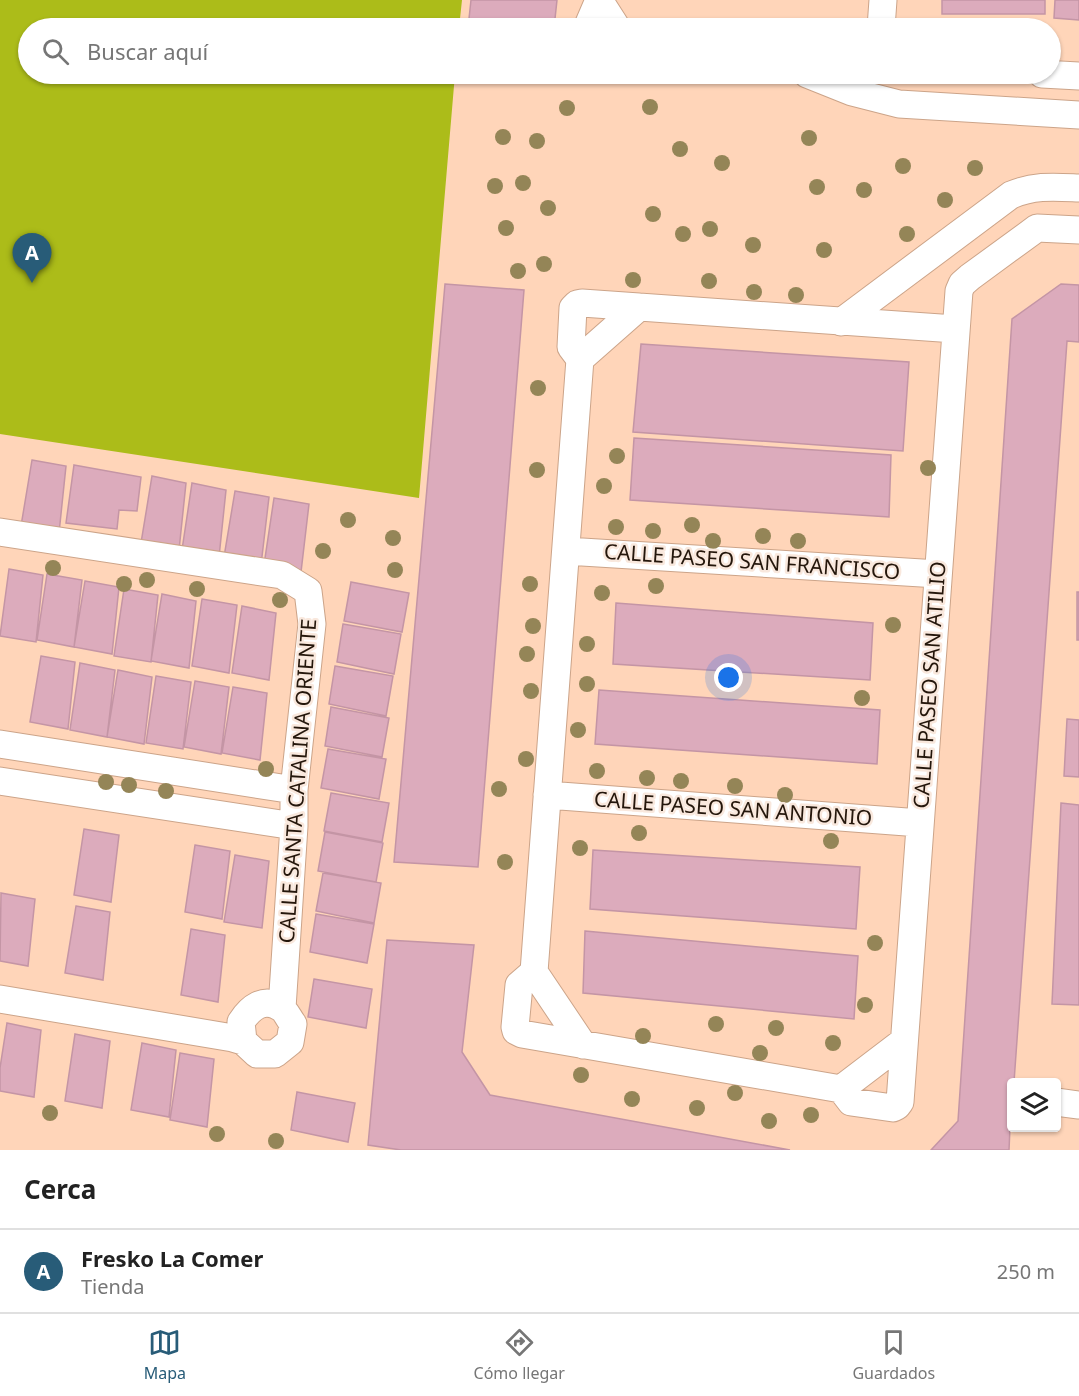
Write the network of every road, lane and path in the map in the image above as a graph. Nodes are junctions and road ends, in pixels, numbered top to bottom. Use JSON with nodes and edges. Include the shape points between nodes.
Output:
{"nodes":[{"id":1,"x":599,"y":0,"type":"edge"},
{"id":2,"x":883,"y":0,"type":"edge"},
{"id":3,"x":591,"y":18,"type":"edge"},
{"id":4,"x":611,"y":18,"type":"edge"},
{"id":5,"x":881,"y":18,"type":"edge"},
{"id":6,"x":1061,"y":75,"type":"edge"},
{"id":7,"x":1079,"y":76,"type":"edge"},
{"id":8,"x":855,"y":84,"type":"edge"},
{"id":9,"x":1079,"y":115,"type":"edge"},
{"id":10,"x":1079,"y":188,"type":"edge"},
{"id":11,"x":1079,"y":230,"type":"edge"},
{"id":12,"x":639,"y":307,"type":"junction"},
{"id":13,"x":841,"y":321,"type":"junction"},
{"id":14,"x":955,"y":329,"type":"junction"},
{"id":15,"x":580,"y":359,"type":"junction"},
{"id":16,"x":0,"y":532,"type":"edge"},
{"id":17,"x":566,"y":551,"type":"junction"},
{"id":18,"x":938,"y":574,"type":"junction"},
{"id":19,"x":0,"y":744,"type":"edge"},
{"id":20,"x":48,"y":752,"type":"junction"},
{"id":21,"x":0,"y":781,"type":"edge"},
{"id":22,"x":41,"y":789,"type":"junction"},
{"id":23,"x":294,"y":790,"type":"junction"},
{"id":24,"x":547,"y":795,"type":"junction"},
{"id":25,"x":920,"y":823,"type":"junction"},
{"id":26,"x":294,"y":826,"type":"junction"},
{"id":27,"x":534,"y":972,"type":"junction"},
{"id":28,"x":0,"y":979,"type":"edge"},
{"id":29,"x":0,"y":999,"type":"edge"},
{"id":30,"x":282,"y":1008,"type":"junction"},
{"id":31,"x":242,"y":1032,"type":"junction"},
{"id":32,"x":904,"y":1041,"type":"junction"},
{"id":33,"x":584,"y":1045,"type":"junction"},
{"id":34,"x":841,"y":1089,"type":"junction"},
{"id":35,"x":1061,"y":1103,"type":"edge"},
{"id":36,"x":1079,"y":1105,"type":"edge"}],
"edges":[{"from":1,"to":3,"type":"street"},
{"from":1,"to":4,"type":"street"},
{"from":2,"to":5,"type":"street"},
{"from":6,"to":7,"type":"street"},
{"from":8,"to":9,"type":"street","via":[[899,104]]},
{"from":10,"to":13,"type":"street","via":[[1039,186],[1011,195]]},
{"from":11,"to":14,"type":"street","name":"CALLE PASEO SAN ATILIO","via":[[1037,228],[970,277],[959,291]]},
{"from":12,"to":13,"type":"street"},
{"from":12,"to":15,"type":"street"},
{"from":12,"to":15,"type":"street","via":[[577,304],[573,308],[571,347]]},
{"from":13,"to":14,"type":"street"},
{"from":14,"to":18,"type":"street","name":"CALLE PASEO SAN ATILIO"},
{"from":15,"to":17,"type":"street"},
{"from":16,"to":23,"type":"street","name":"CALLE SANTA CATALINA ORIENTE","via":[[282,575],[308,591],[312,624]]},
{"from":17,"to":18,"type":"street","name":"CALLE PASEO SAN FRANCISCO"},
{"from":17,"to":24,"type":"street"},
{"from":18,"to":25,"type":"street","name":"CALLE PASEO SAN ATILIO"},
{"from":19,"to":20,"type":"street"},
{"from":20,"to":22,"type":"street"},
{"from":20,"to":23,"type":"street"},
{"from":21,"to":22,"type":"street"},
{"from":22,"to":26,"type":"street"},
{"from":23,"to":26,"type":"street","name":"CALLE SANTA CATALINA ORIENTE"},
{"from":24,"to":25,"type":"street","name":"CALLE PASEO SAN ANTONIO"},
{"from":24,"to":27,"type":"street"},
{"from":25,"to":32,"type":"street","name":"CALLE PASEO SAN ATILIO"},
{"from":26,"to":30,"type":"street","name":"CALLE SANTA CATALINA ORIENTE"},
{"from":27,"to":33,"type":"street"},
{"from":27,"to":33,"type":"street","name":"CALLE PASEO SAN ATILIO","via":[[519,985],[516,1031]]},
{"from":28,"to":31,"type":"street"},
{"from":29,"to":31,"type":"street"},
{"from":30,"to":31,"type":"street","via":[[266,1003],[250,1008]]},
{"from":30,"to":31,"type":"street","via":[[292,1024],[290,1042],[275,1054],[257,1054]]},
{"from":32,"to":34,"type":"street"},
{"from":32,"to":34,"type":"street","name":"CALLE PASEO SAN ATILIO","via":[[897,1106],[851,1102]]},
{"from":33,"to":34,"type":"street","name":"CALLE PASEO SAN ATILIO"},
{"from":35,"to":36,"type":"street"}]}
